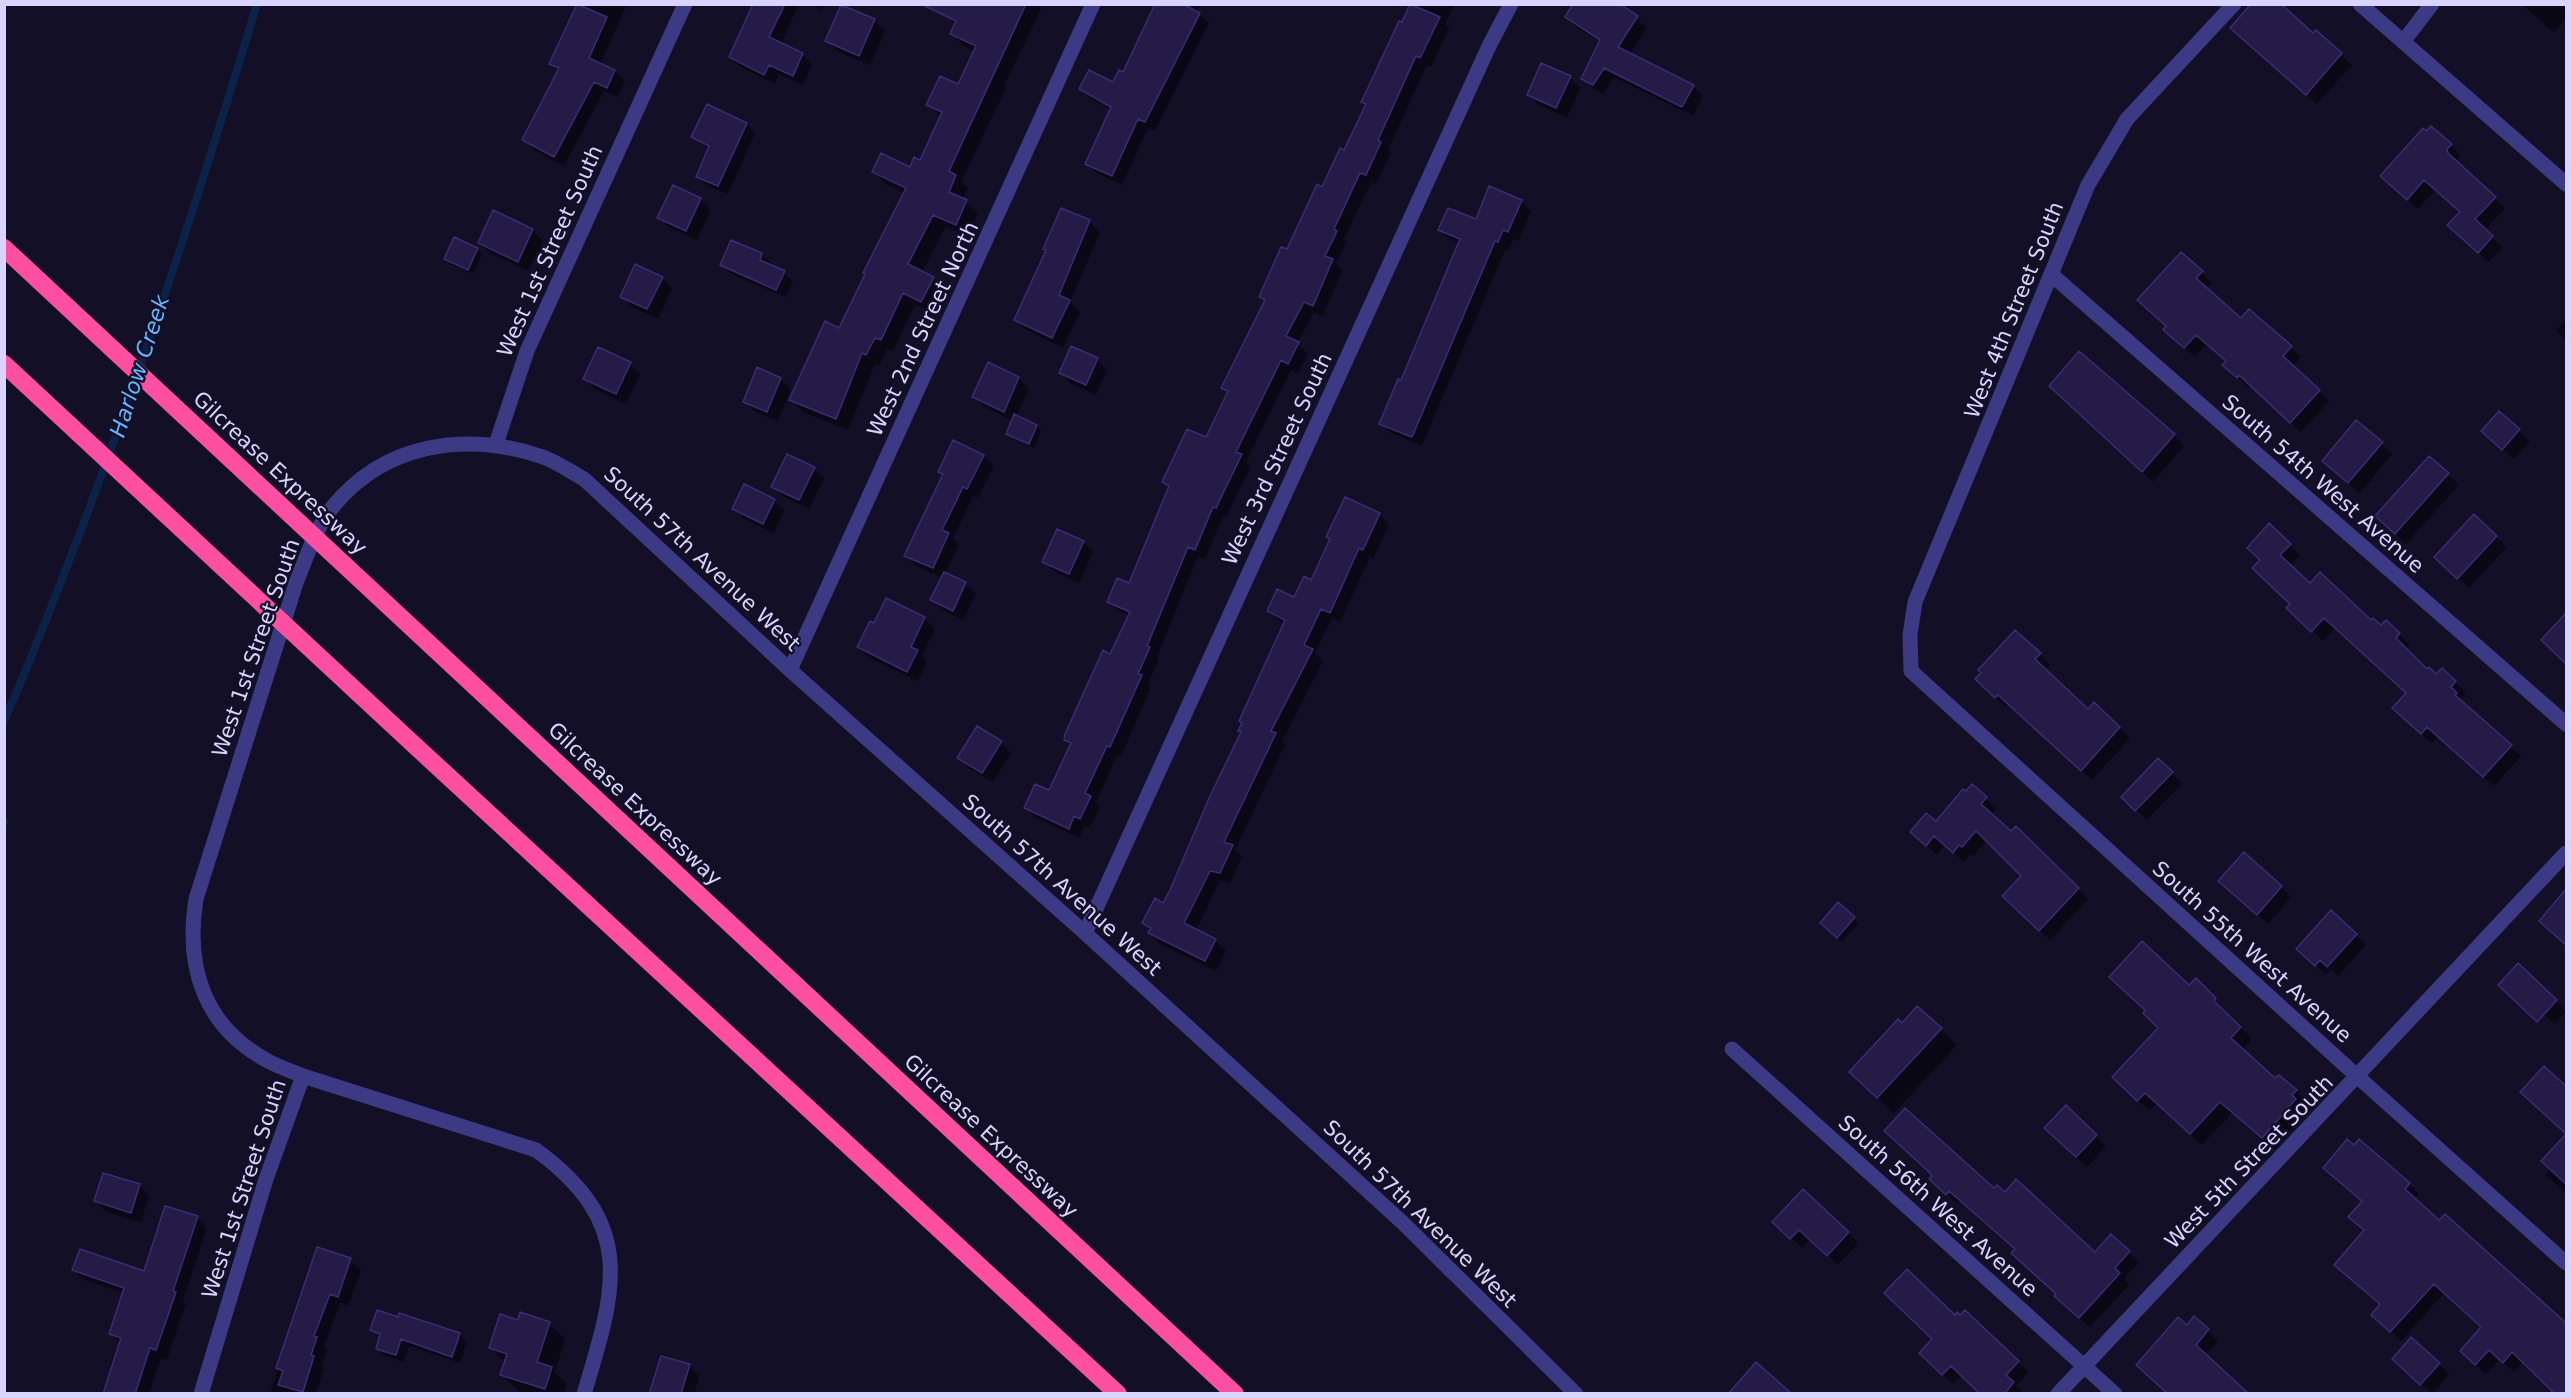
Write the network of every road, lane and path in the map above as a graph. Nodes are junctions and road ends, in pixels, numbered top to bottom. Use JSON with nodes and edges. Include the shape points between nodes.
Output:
{"nodes":[{"id":1,"x":685,"y":4,"type":"edge"},
{"id":2,"x":1093,"y":4,"type":"edge"},
{"id":3,"x":1511,"y":4,"type":"edge"},
{"id":4,"x":2234,"y":4,"type":"edge"},
{"id":5,"x":2360,"y":4,"type":"edge"},
{"id":6,"x":2432,"y":4,"type":"edge"},
{"id":7,"x":2403,"y":42,"type":"junction"},
{"id":8,"x":2566,"y":184,"type":"edge"},
{"id":9,"x":4,"y":248,"type":"edge"},
{"id":10,"x":2052,"y":275,"type":"junction"},
{"id":11,"x":4,"y":364,"type":"edge"},
{"id":12,"x":496,"y":444,"type":"junction"},
{"id":13,"x":790,"y":670,"type":"junction"},
{"id":14,"x":1911,"y":671,"type":"joint"},
{"id":15,"x":2566,"y":724,"type":"edge"},
{"id":16,"x":2566,"y":853,"type":"edge"},
{"id":17,"x":1085,"y":933,"type":"junction"},
{"id":18,"x":1732,"y":1049,"type":"dead end"},
{"id":19,"x":303,"y":1076,"type":"junction"},
{"id":20,"x":2358,"y":1077,"type":"junction"},
{"id":21,"x":2566,"y":1263,"type":"edge"},
{"id":22,"x":2084,"y":1366,"type":"junction"},
{"id":23,"x":201,"y":1394,"type":"edge"},
{"id":24,"x":584,"y":1394,"type":"edge"},
{"id":25,"x":1118,"y":1394,"type":"edge"},
{"id":26,"x":1235,"y":1394,"type":"edge"},
{"id":27,"x":1576,"y":1394,"type":"edge"},
{"id":28,"x":2058,"y":1394,"type":"edge"},
{"id":29,"x":2115,"y":1394,"type":"edge"}],
"edges":[{"from":1,"to":12,"type":"street","name":"West 1st Street South","via":[[527,351]]},
{"from":2,"to":13,"type":"street","name":"West 2nd Street North"},
{"from":3,"to":17,"type":"street","name":"West 3rd Street South"},
{"from":4,"to":10,"type":"street","name":"West 4th Street South","via":[[2127,120],[2088,185]]},
{"from":5,"to":7,"type":"street"},
{"from":6,"to":7,"type":"street"},
{"from":7,"to":8,"type":"street"},
{"from":9,"to":26,"type":"highway","name":"Gilcrease Expressway"},
{"from":10,"to":14,"type":"street","name":"West 4th Street South","via":[[1915,602],[1910,635]]},
{"from":10,"to":15,"type":"street","name":"South 54th West Avenue"},
{"from":11,"to":25,"type":"highway"},
{"from":12,"to":13,"type":"street","name":"South 57th Avenue West","via":[[545,458],[584,479]]},
{"from":12,"to":19,"type":"street","name":"West 1st Street South","via":[[432,446],[401,456],[371,473],[330,510],[297,583],[196,899],[191,928],[193,957],[198,981],[209,1003],[225,1026],[267,1061]]},
{"from":13,"to":17,"type":"street","name":"South 57th Avenue West"},
{"from":14,"to":20,"type":"street","name":"South 55th West Avenue"},
{"from":16,"to":20,"type":"street","name":"West 5th Street South"},
{"from":17,"to":27,"type":"street","name":"South 57th Avenue West","via":[[1403,1222]]},
{"from":18,"to":22,"type":"street","name":"South 56th West Avenue"},
{"from":19,"to":23,"type":"street","name":"West 1st Street South","via":[[266,1179]]},
{"from":19,"to":24,"type":"street","via":[[537,1150],[562,1168],[581,1189],[596,1211],[612,1266],[608,1303]]},
{"from":20,"to":21,"type":"street","name":"South 55th West Avenue"},
{"from":20,"to":22,"type":"street","name":"West 5th Street South"},
{"from":22,"to":28,"type":"street","name":"West 5th Street South"},
{"from":22,"to":29,"type":"street","name":"South 56th West Avenue"}]}
